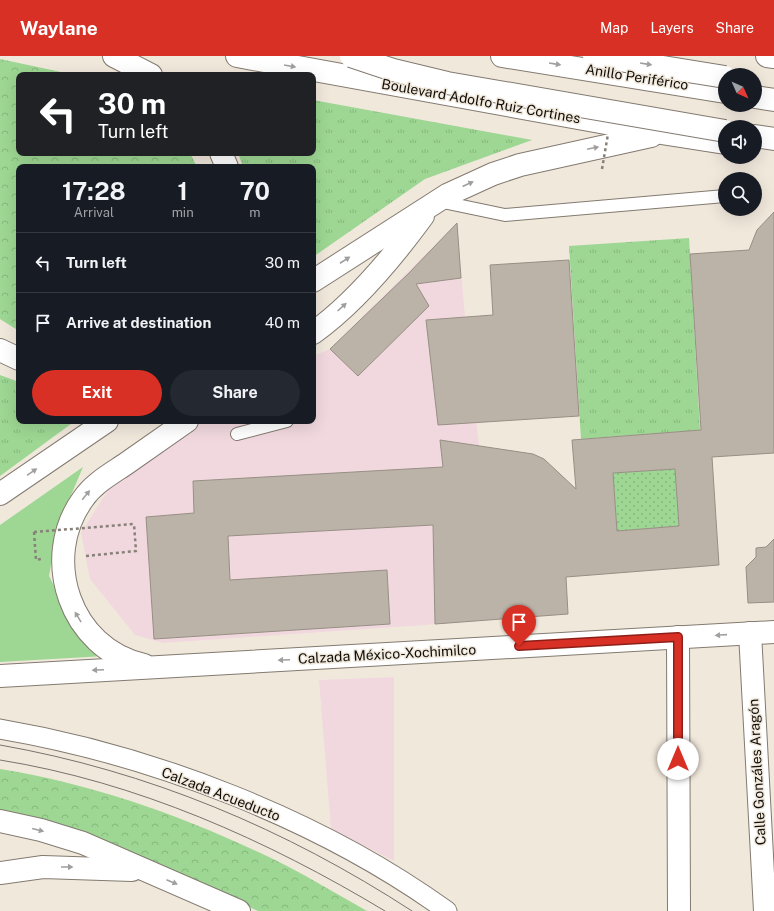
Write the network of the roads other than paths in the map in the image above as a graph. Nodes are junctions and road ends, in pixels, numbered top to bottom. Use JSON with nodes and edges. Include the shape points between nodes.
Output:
{"nodes":[{"id":1,"x":114,"y":56,"type":"edge"},
{"id":2,"x":238,"y":56,"type":"edge"},
{"id":3,"x":351,"y":56,"type":"edge"},
{"id":4,"x":502,"y":56,"type":"edge"},
{"id":5,"x":594,"y":56,"type":"edge"},
{"id":6,"x":767,"y":56,"type":"edge"},
{"id":7,"x":774,"y":57,"type":"edge"},
{"id":8,"x":145,"y":72,"type":"edge"},
{"id":9,"x":718,"y":76,"type":"edge"},
{"id":10,"x":762,"y":83,"type":"edge"},
{"id":11,"x":774,"y":85,"type":"edge"},
{"id":12,"x":718,"y":91,"type":"edge"},
{"id":13,"x":762,"y":98,"type":"edge"},
{"id":14,"x":774,"y":100,"type":"edge"},
{"id":15,"x":718,"y":130,"type":"edge"},
{"id":16,"x":661,"y":134,"type":"junction"},
{"id":17,"x":762,"y":137,"type":"edge"},
{"id":18,"x":774,"y":139,"type":"edge"},
{"id":19,"x":718,"y":142,"type":"edge"},
{"id":20,"x":762,"y":148,"type":"edge"},
{"id":21,"x":774,"y":150,"type":"edge"},
{"id":22,"x":718,"y":197,"type":"edge"},
{"id":23,"x":434,"y":204,"type":"junction"},
{"id":24,"x":316,"y":279,"type":"edge"},
{"id":25,"x":316,"y":330,"type":"edge"},
{"id":26,"x":0,"y":350,"type":"edge"},
{"id":27,"x":16,"y":358,"type":"edge"},
{"id":28,"x":103,"y":424,"type":"edge"},
{"id":29,"x":183,"y":424,"type":"edge"},
{"id":30,"x":275,"y":424,"type":"edge"},
{"id":31,"x":237,"y":434,"type":"dead end"},
{"id":32,"x":0,"y":494,"type":"edge"},
{"id":33,"x":774,"y":632,"type":"edge"},
{"id":34,"x":750,"y":633,"type":"junction"},
{"id":35,"x":678,"y":637,"type":"junction"},
{"id":36,"x":155,"y":667,"type":"junction"},
{"id":37,"x":0,"y":676,"type":"edge"},
{"id":38,"x":0,"y":729,"type":"edge"},
{"id":39,"x":0,"y":821,"type":"edge"},
{"id":40,"x":146,"y":871,"type":"junction"},
{"id":41,"x":0,"y":873,"type":"edge"},
{"id":42,"x":239,"y":911,"type":"edge"},
{"id":43,"x":447,"y":911,"type":"edge"},
{"id":44,"x":679,"y":911,"type":"edge"},
{"id":45,"x":765,"y":911,"type":"edge"}],
"edges":[{"from":1,"to":8,"type":"main road"},
{"from":2,"to":16,"type":"main road","name":"Boulevard Adolfo Ruiz Cortines","one_way":true},
{"from":3,"to":15,"type":"main road","bridge":true,"via":[[393,70],[447,83]]},
{"from":4,"to":12,"type":"main road","name":"Anillo Periférico","one_way":true},
{"from":5,"to":9,"type":"main road","one_way":true,"bridge":true},
{"from":6,"to":7,"type":"main road"},
{"from":10,"to":11,"type":"main road"},
{"from":13,"to":14,"type":"main road"},
{"from":16,"to":19,"type":"main road","name":"Boulevard Adolfo Ruiz Cortines"},
{"from":23,"to":16,"type":"main road","one_way":true,"via":[[467,185],[520,165]]},
{"from":17,"to":18,"type":"main road"},
{"from":20,"to":21,"type":"main road"},
{"from":22,"to":23,"type":"lane","via":[[505,215]]},
{"from":24,"to":23,"type":"main road","one_way":true},
{"from":25,"to":23,"type":"main road","one_way":true,"via":[[352,299],[383,266]]},
{"from":26,"to":27,"type":"main road"},
{"from":32,"to":28,"type":"main road","one_way":true},
{"from":36,"to":29,"type":"main road","one_way":true,"via":[[137,663],[104,647],[83,625],[65,587],[63,550],[74,514],[95,485]]},
{"from":30,"to":31,"type":"lane"},
{"from":33,"to":34,"type":"main road","name":"Calzada México-Xochimilco"},
{"from":34,"to":35,"type":"main road","name":"Calzada México-Xochimilco","one_way":true},
{"from":34,"to":45,"type":"main road","name":"Calle Gonzáles Aragón"},
{"from":35,"to":36,"type":"main road","name":"Calzada México-Xochimilco","one_way":true},
{"from":35,"to":44,"type":"main road"},
{"from":36,"to":37,"type":"main road","name":"Calzada México-Xochimilco","one_way":true},
{"from":38,"to":43,"type":"street","name":"Calzada Acueducto","via":[[93,749],[240,798],[278,814],[357,855]]},
{"from":39,"to":40,"type":"main road","one_way":true,"via":[[83,843]]},
{"from":41,"to":40,"type":"main road","one_way":true,"via":[[43,867]]},
{"from":40,"to":42,"type":"main road","one_way":true}]}
